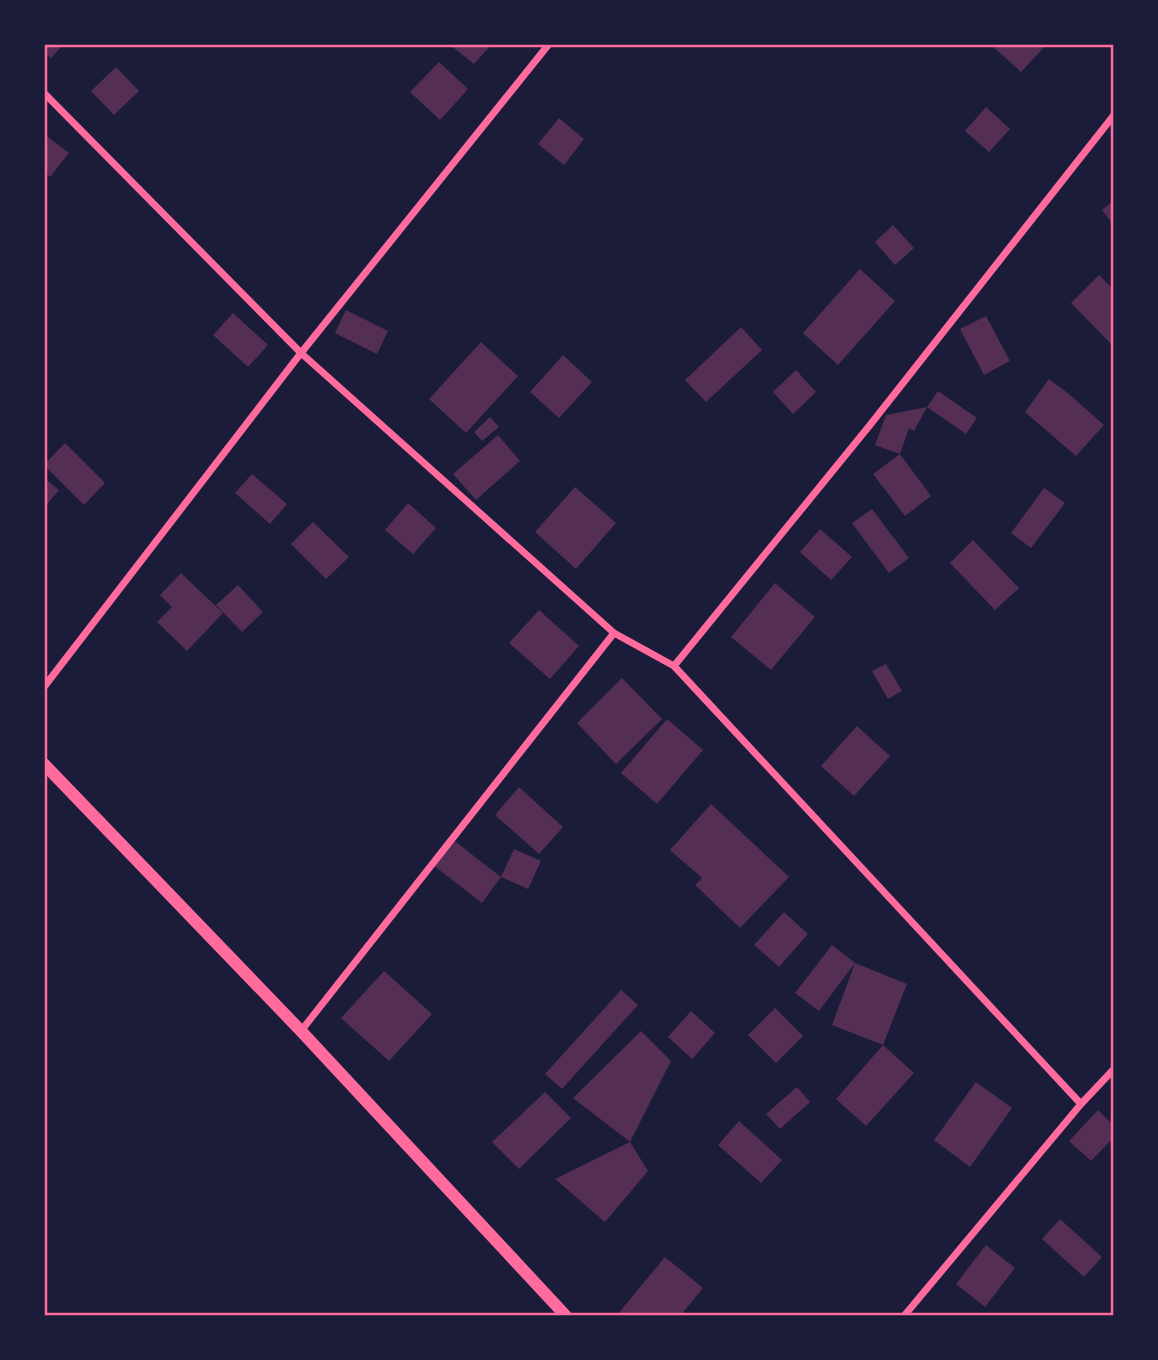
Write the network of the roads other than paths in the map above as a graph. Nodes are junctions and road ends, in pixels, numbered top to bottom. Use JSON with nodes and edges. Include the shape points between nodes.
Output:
{"nodes":[{"id":1,"x":549,"y":44,"type":"edge"},
{"id":2,"x":44,"y":93,"type":"edge"},
{"id":3,"x":1114,"y":115,"type":"edge"},
{"id":4,"x":301,"y":353,"type":"junction"},
{"id":5,"x":614,"y":633,"type":"junction"},
{"id":6,"x":674,"y":666,"type":"junction"},
{"id":7,"x":44,"y":687,"type":"edge"},
{"id":8,"x":44,"y":764,"type":"edge"},
{"id":9,"x":301,"y":1031,"type":"junction"},
{"id":10,"x":1114,"y":1069,"type":"edge"},
{"id":11,"x":1082,"y":1104,"type":"junction"},
{"id":12,"x":566,"y":1316,"type":"edge"},
{"id":13,"x":904,"y":1316,"type":"edge"}],
"edges":[{"from":1,"to":4,"type":"street"},
{"from":2,"to":4,"type":"street"},
{"from":3,"to":6,"type":"street"},
{"from":4,"to":5,"type":"street"},
{"from":4,"to":7,"type":"street"},
{"from":5,"to":6,"type":"street"},
{"from":5,"to":9,"type":"street"},
{"from":6,"to":11,"type":"street"},
{"from":8,"to":9,"type":"street"},
{"from":9,"to":12,"type":"street"},
{"from":10,"to":11,"type":"street"},
{"from":11,"to":13,"type":"street"}]}
